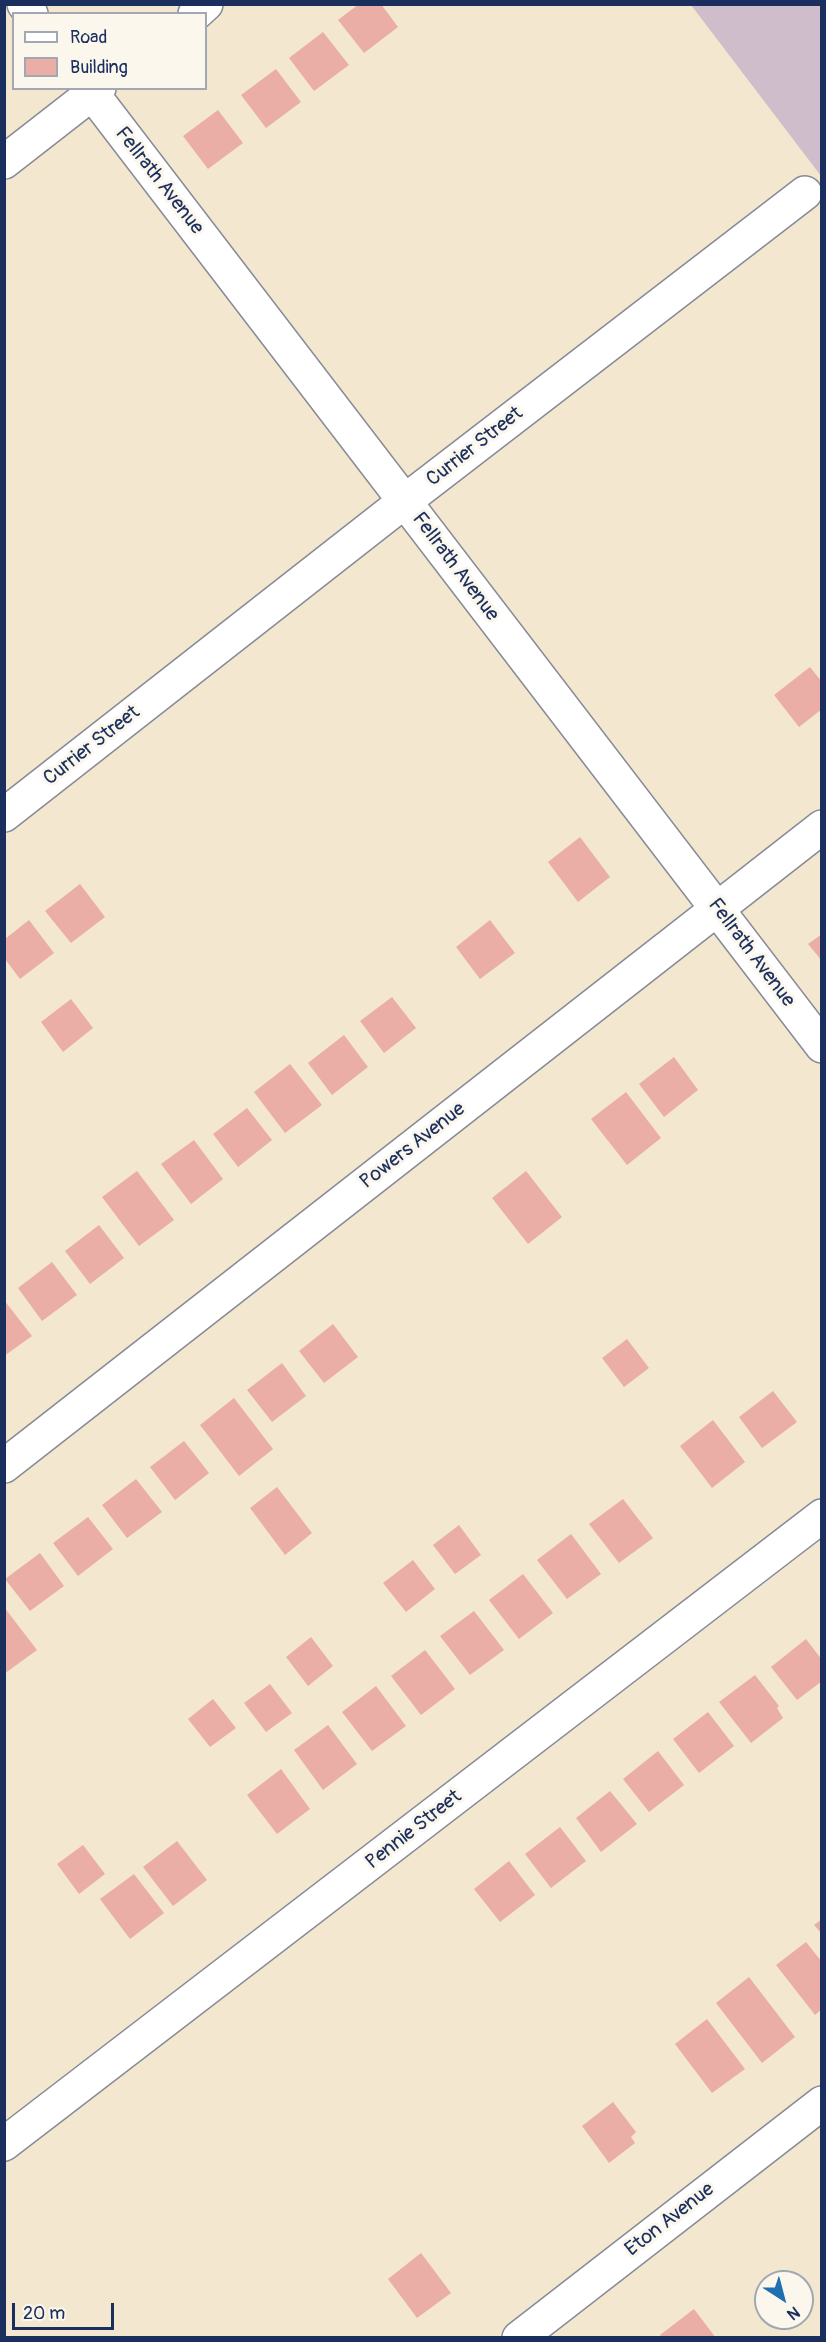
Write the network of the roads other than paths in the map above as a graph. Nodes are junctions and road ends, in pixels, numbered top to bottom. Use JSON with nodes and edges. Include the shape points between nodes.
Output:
{"nodes":[{"id":1,"x":93,"y":90,"type":"edge"},
{"id":2,"x":4,"y":162,"type":"edge"},
{"id":3,"x":805,"y":193,"type":"dead end"},
{"id":4,"x":405,"y":501,"type":"junction"},
{"id":5,"x":4,"y":814,"type":"edge"},
{"id":6,"x":822,"y":827,"type":"edge"},
{"id":7,"x":717,"y":909,"type":"junction"},
{"id":8,"x":822,"y":1046,"type":"edge"},
{"id":9,"x":4,"y":1466,"type":"edge"},
{"id":10,"x":822,"y":1516,"type":"edge"},
{"id":11,"x":822,"y":2103,"type":"edge"},
{"id":12,"x":4,"y":2144,"type":"edge"},
{"id":13,"x":519,"y":2337,"type":"edge"}],
"edges":[{"from":1,"to":2,"type":"street"},
{"from":1,"to":4,"type":"street","name":"Fellrath Avenue"},
{"from":3,"to":4,"type":"street","name":"Currier Street"},
{"from":4,"to":5,"type":"street","name":"Currier Street"},
{"from":4,"to":7,"type":"street","name":"Fellrath Avenue"},
{"from":6,"to":7,"type":"street","name":"Powers Avenue"},
{"from":7,"to":8,"type":"street","name":"Fellrath Avenue"},
{"from":7,"to":9,"type":"street","name":"Powers Avenue"},
{"from":10,"to":12,"type":"street","name":"Pennie Street"},
{"from":11,"to":13,"type":"street","name":"Eton Avenue"}]}
